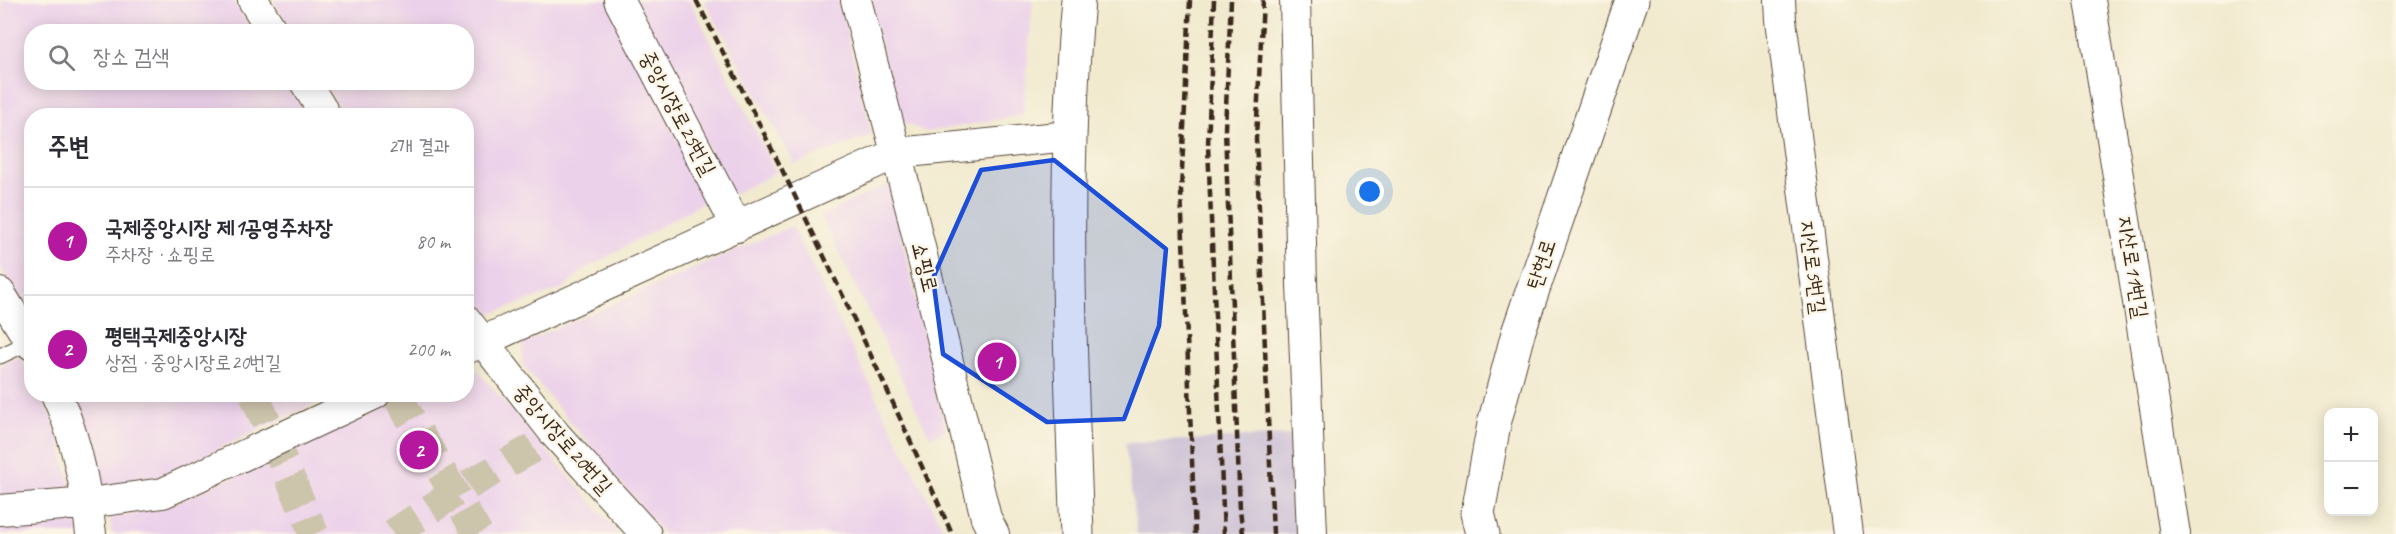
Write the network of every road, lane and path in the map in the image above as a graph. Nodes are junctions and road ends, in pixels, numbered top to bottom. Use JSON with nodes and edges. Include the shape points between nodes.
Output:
{"nodes":[{"id":1,"x":254,"y":0,"type":"edge"},
{"id":2,"x":619,"y":0,"type":"edge"},
{"id":3,"x":856,"y":0,"type":"edge"},
{"id":4,"x":1078,"y":0,"type":"edge"},
{"id":5,"x":1296,"y":0,"type":"edge"},
{"id":6,"x":1632,"y":0,"type":"edge"},
{"id":7,"x":1780,"y":0,"type":"edge"},
{"id":8,"x":2090,"y":0,"type":"edge"},
{"id":9,"x":268,"y":24,"type":"edge"},
{"id":10,"x":310,"y":90,"type":"edge"},
{"id":11,"x":321,"y":108,"type":"edge"},
{"id":12,"x":1069,"y":136,"type":"junction"},
{"id":13,"x":897,"y":153,"type":"junction"},
{"id":14,"x":737,"y":227,"type":"junction"},
{"id":15,"x":0,"y":293,"type":"edge"},
{"id":16,"x":24,"y":332,"type":"edge"},
{"id":17,"x":474,"y":336,"type":"edge"},
{"id":18,"x":474,"y":339,"type":"edge"},
{"id":19,"x":24,"y":346,"type":"edge"},
{"id":20,"x":0,"y":356,"type":"edge"},
{"id":21,"x":60,"y":402,"type":"edge"},
{"id":22,"x":358,"y":402,"type":"edge"},
{"id":23,"x":88,"y":503,"type":"junction"},
{"id":24,"x":0,"y":510,"type":"edge"},
{"id":25,"x":92,"y":534,"type":"edge"},
{"id":26,"x":646,"y":534,"type":"edge"},
{"id":27,"x":994,"y":534,"type":"edge"},
{"id":28,"x":1077,"y":534,"type":"edge"},
{"id":29,"x":1312,"y":534,"type":"edge"},
{"id":30,"x":1483,"y":534,"type":"edge"},
{"id":31,"x":1848,"y":534,"type":"edge"},
{"id":32,"x":2175,"y":534,"type":"edge"}],
"edges":[{"from":1,"to":9,"type":"street"},
{"from":2,"to":14,"type":"street","name":"중앙시장로25번길"},
{"from":3,"to":13,"type":"street","name":"쇼핑로"},
{"from":4,"to":12,"type":"street"},
{"from":5,"to":29,"type":"street"},
{"from":6,"to":30,"type":"street","name":"탄현로","via":[[1515,344],[1494,424],[1478,513]]},
{"from":7,"to":31,"type":"street","name":"지산로5번길"},
{"from":8,"to":32,"type":"street","name":"지산로11번길"},
{"from":10,"to":11,"type":"street"},
{"from":12,"to":13,"type":"street"},
{"from":12,"to":28,"type":"street","via":[[1070,338]]},
{"from":13,"to":14,"type":"street"},
{"from":13,"to":27,"type":"street","name":"쇼핑로","via":[[986,518]]},
{"from":14,"to":17,"type":"street"},
{"from":15,"to":16,"type":"street"},
{"from":18,"to":26,"type":"street","name":"중앙시장로20번길"},
{"from":19,"to":20,"type":"lane"},
{"from":21,"to":23,"type":"street","via":[[68,420]]},
{"from":22,"to":23,"type":"street","via":[[163,493]]},
{"from":23,"to":24,"type":"street"},
{"from":23,"to":25,"type":"street"}]}
